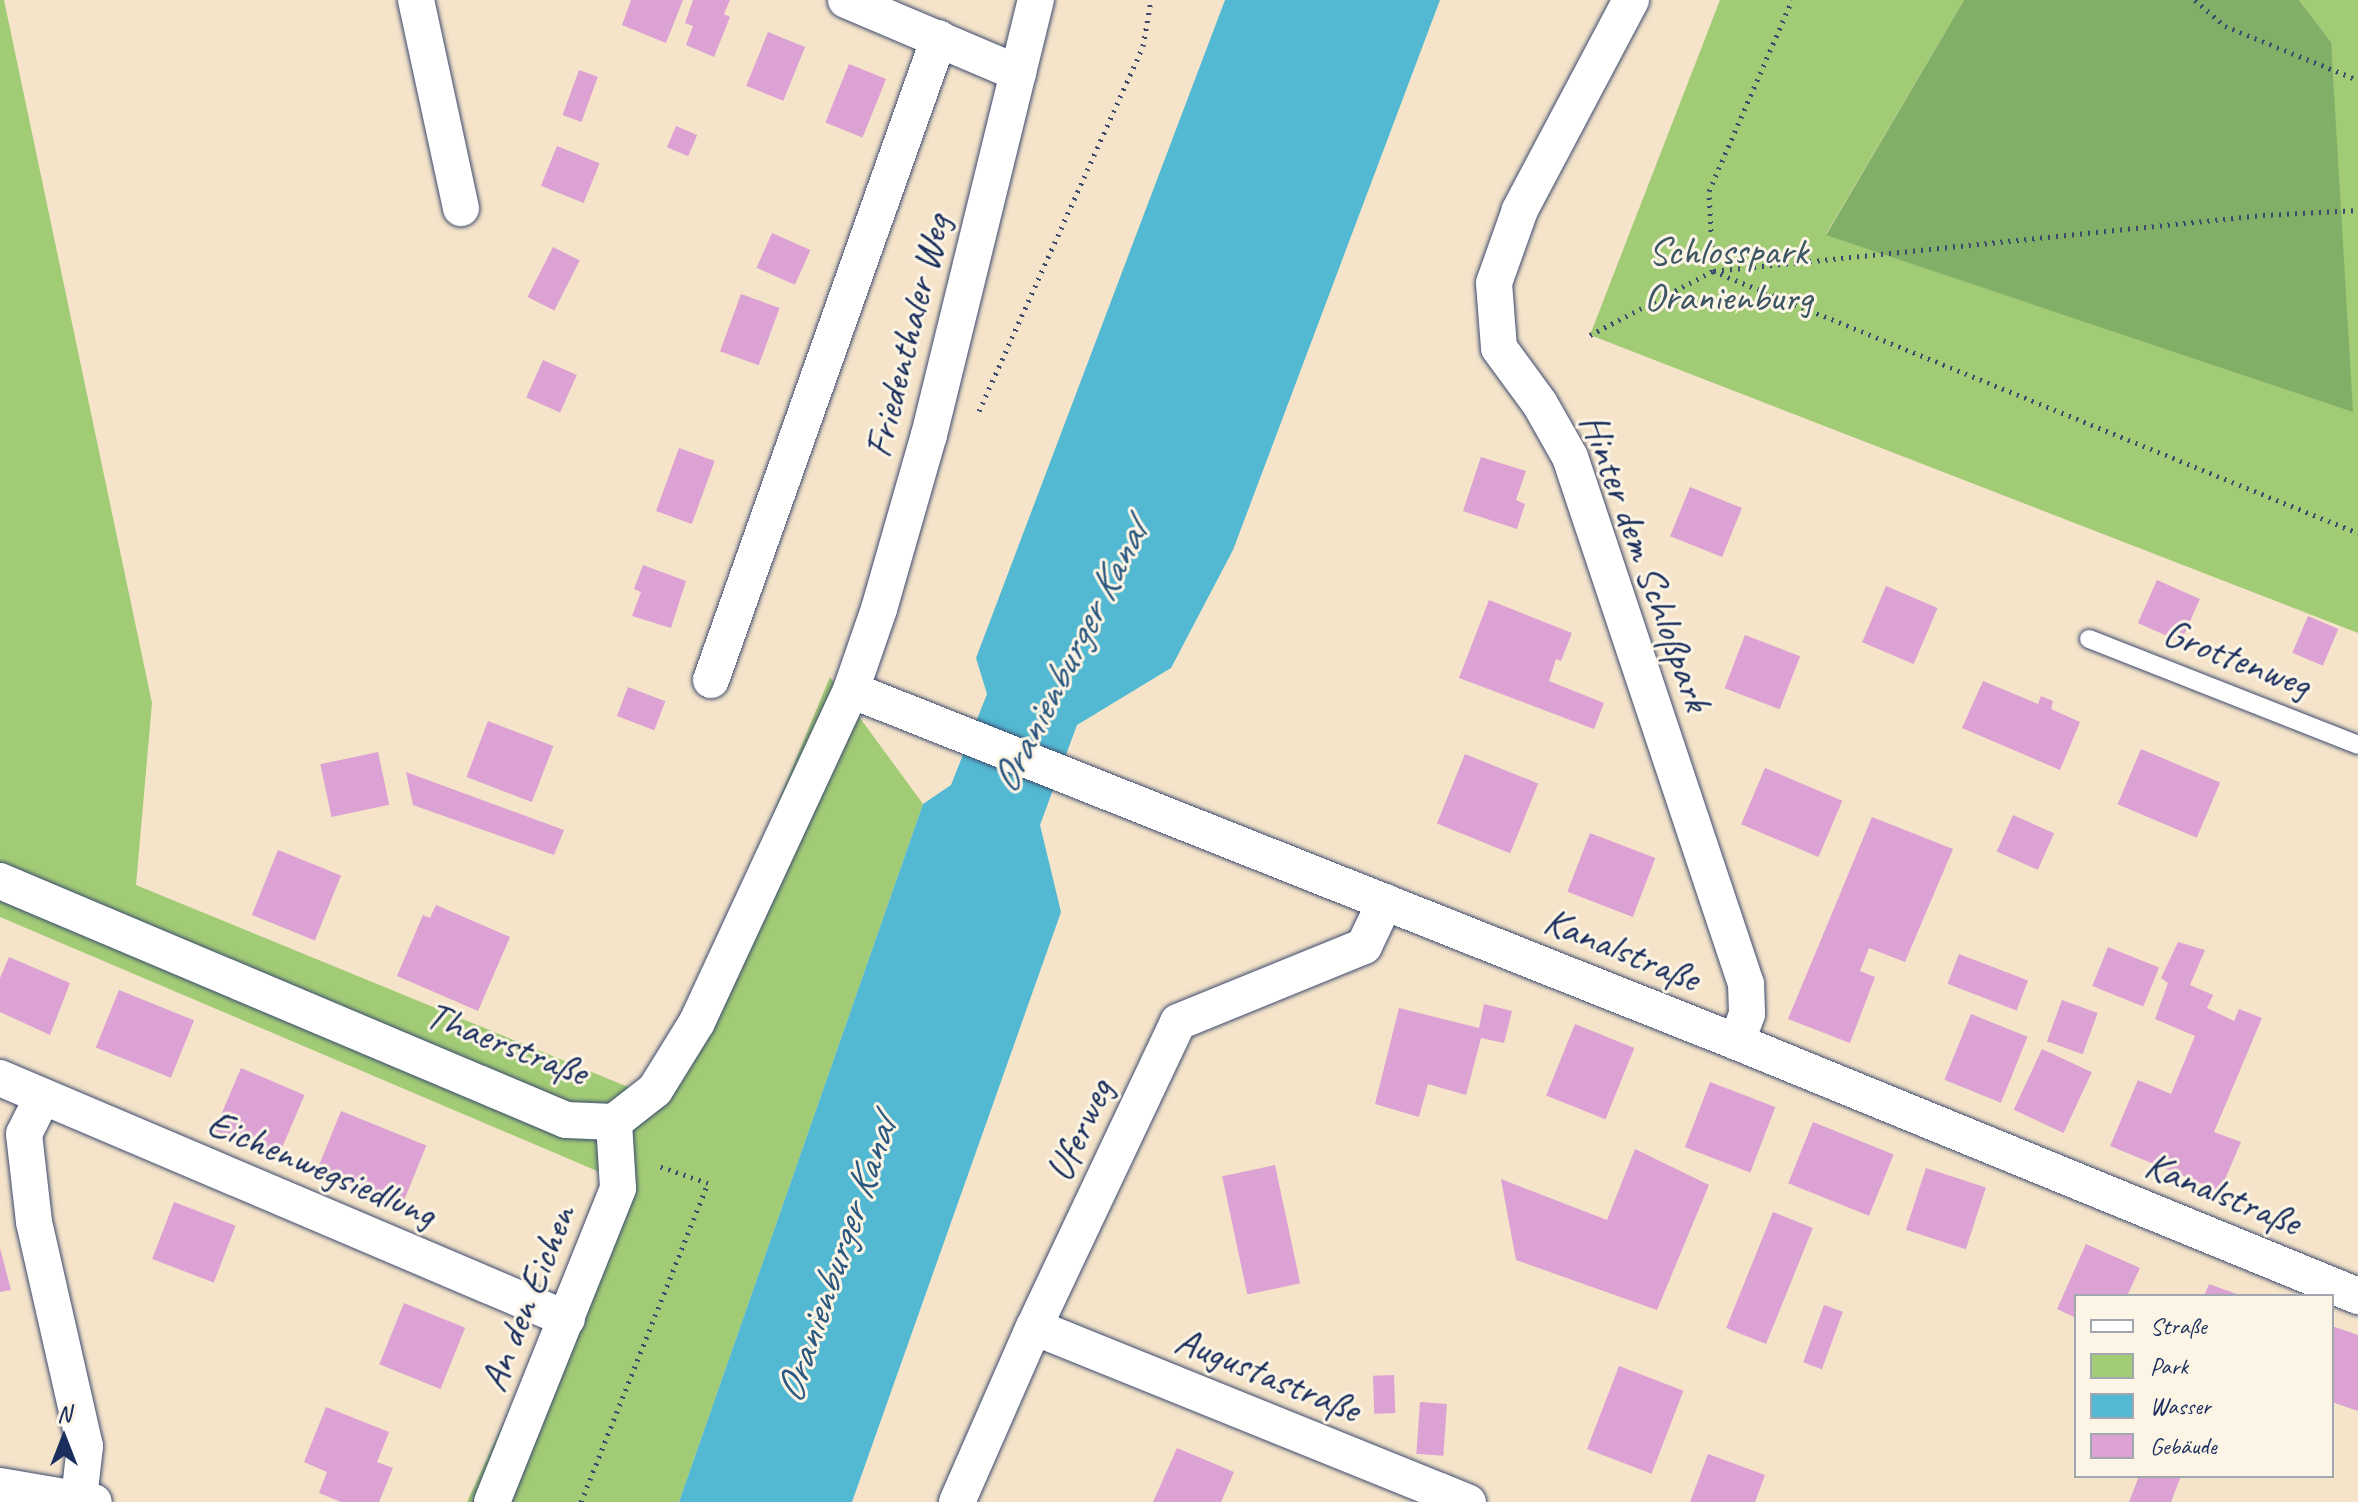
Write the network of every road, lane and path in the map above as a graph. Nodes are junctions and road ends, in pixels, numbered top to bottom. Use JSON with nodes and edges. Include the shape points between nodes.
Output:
{"nodes":[{"id":1,"x":416,"y":0,"type":"edge"},
{"id":2,"x":846,"y":0,"type":"edge"},
{"id":3,"x":1036,"y":0,"type":"edge"},
{"id":4,"x":1151,"y":0,"type":"edge"},
{"id":5,"x":1631,"y":0,"type":"edge"},
{"id":6,"x":1792,"y":0,"type":"edge"},
{"id":7,"x":2195,"y":0,"type":"edge"},
{"id":8,"x":939,"y":38,"type":"junction"},
{"id":9,"x":1018,"y":73,"type":"junction"},
{"id":10,"x":2358,"y":80,"type":"edge"},
{"id":11,"x":461,"y":208,"type":"dead end"},
{"id":12,"x":2358,"y":210,"type":"edge"},
{"id":13,"x":1713,"y":271,"type":"junction"},
{"id":14,"x":1590,"y":335,"type":"dead end"},
{"id":15,"x":975,"y":419,"type":"dead end"},
{"id":16,"x":2358,"y":533,"type":"edge"},
{"id":17,"x":2089,"y":639,"type":"dead end"},
{"id":18,"x":711,"y":680,"type":"dead end"},
{"id":19,"x":851,"y":690,"type":"junction"},
{"id":20,"x":2358,"y":745,"type":"edge"},
{"id":21,"x":0,"y":881,"type":"edge"},
{"id":22,"x":1385,"y":902,"type":"junction"},
{"id":23,"x":1737,"y":1042,"type":"junction"},
{"id":24,"x":0,"y":1078,"type":"edge"},
{"id":25,"x":42,"y":1098,"type":"junction"},
{"id":26,"x":614,"y":1122,"type":"junction"},
{"id":27,"x":708,"y":1183,"type":"dead end"},
{"id":28,"x":2358,"y":1296,"type":"edge"},
{"id":29,"x":567,"y":1319,"type":"junction"},
{"id":30,"x":1034,"y":1327,"type":"junction"},
{"id":31,"x":0,"y":1486,"type":"edge"},
{"id":32,"x":87,"y":1501,"type":"edge"},
{"id":33,"x":492,"y":1502,"type":"edge"},
{"id":34,"x":581,"y":1502,"type":"edge"},
{"id":35,"x":957,"y":1502,"type":"edge"},
{"id":36,"x":1468,"y":1502,"type":"edge"}],
"edges":[{"from":1,"to":11,"type":"street"},
{"from":2,"to":8,"type":"street"},
{"from":3,"to":9,"type":"street","name":"Friedenthaler Weg"},
{"from":4,"to":15,"type":"path","via":[[1143,46]]},
{"from":5,"to":23,"type":"street","name":"Hinter dem Schloßpark","via":[[1520,210],[1494,283],[1499,348],[1570,457],[1746,984],[1747,1014]]},
{"from":6,"to":13,"type":"path","via":[[1709,191]]},
{"from":7,"to":10,"type":"path","via":[[2225,26]]},
{"from":8,"to":9,"type":"street"},
{"from":8,"to":18,"type":"street","name":"Friedenthaler Weg"},
{"from":9,"to":19,"type":"street","name":"Friedenthaler Weg","via":[[929,435]]},
{"from":12,"to":13,"type":"path"},
{"from":13,"to":14,"type":"path"},
{"from":13,"to":16,"type":"path"},
{"from":17,"to":20,"type":"lane","name":"Grottenweg"},
{"from":19,"to":22,"type":"street","name":"Kanalstraße"},
{"from":19,"to":26,"type":"street","name":"Thaerstraße","via":[[697,1022],[655,1090]]},
{"from":21,"to":26,"type":"street","name":"Thaerstraße","via":[[566,1120]]},
{"from":22,"to":23,"type":"street","name":"Kanalstraße"},
{"from":22,"to":30,"type":"street","name":"Uferweg","via":[[1364,946],[1178,1022]]},
{"from":23,"to":28,"type":"street","name":"Kanalstraße"},
{"from":24,"to":25,"type":"street","name":"Eichenwegsiedlung"},
{"from":25,"to":29,"type":"street","name":"Eichenwegsiedlung"},
{"from":25,"to":32,"type":"street","via":[[24,1134],[34,1222],[85,1446]]},
{"from":26,"to":29,"type":"street","name":"An den Eichen","via":[[618,1188]]},
{"from":27,"to":34,"type":"path"},
{"from":29,"to":33,"type":"street","name":"An den Eichen"},
{"from":30,"to":35,"type":"street","name":"Uferweg"},
{"from":30,"to":36,"type":"street","name":"Augustastraße"},
{"from":31,"to":32,"type":"street"}]}
